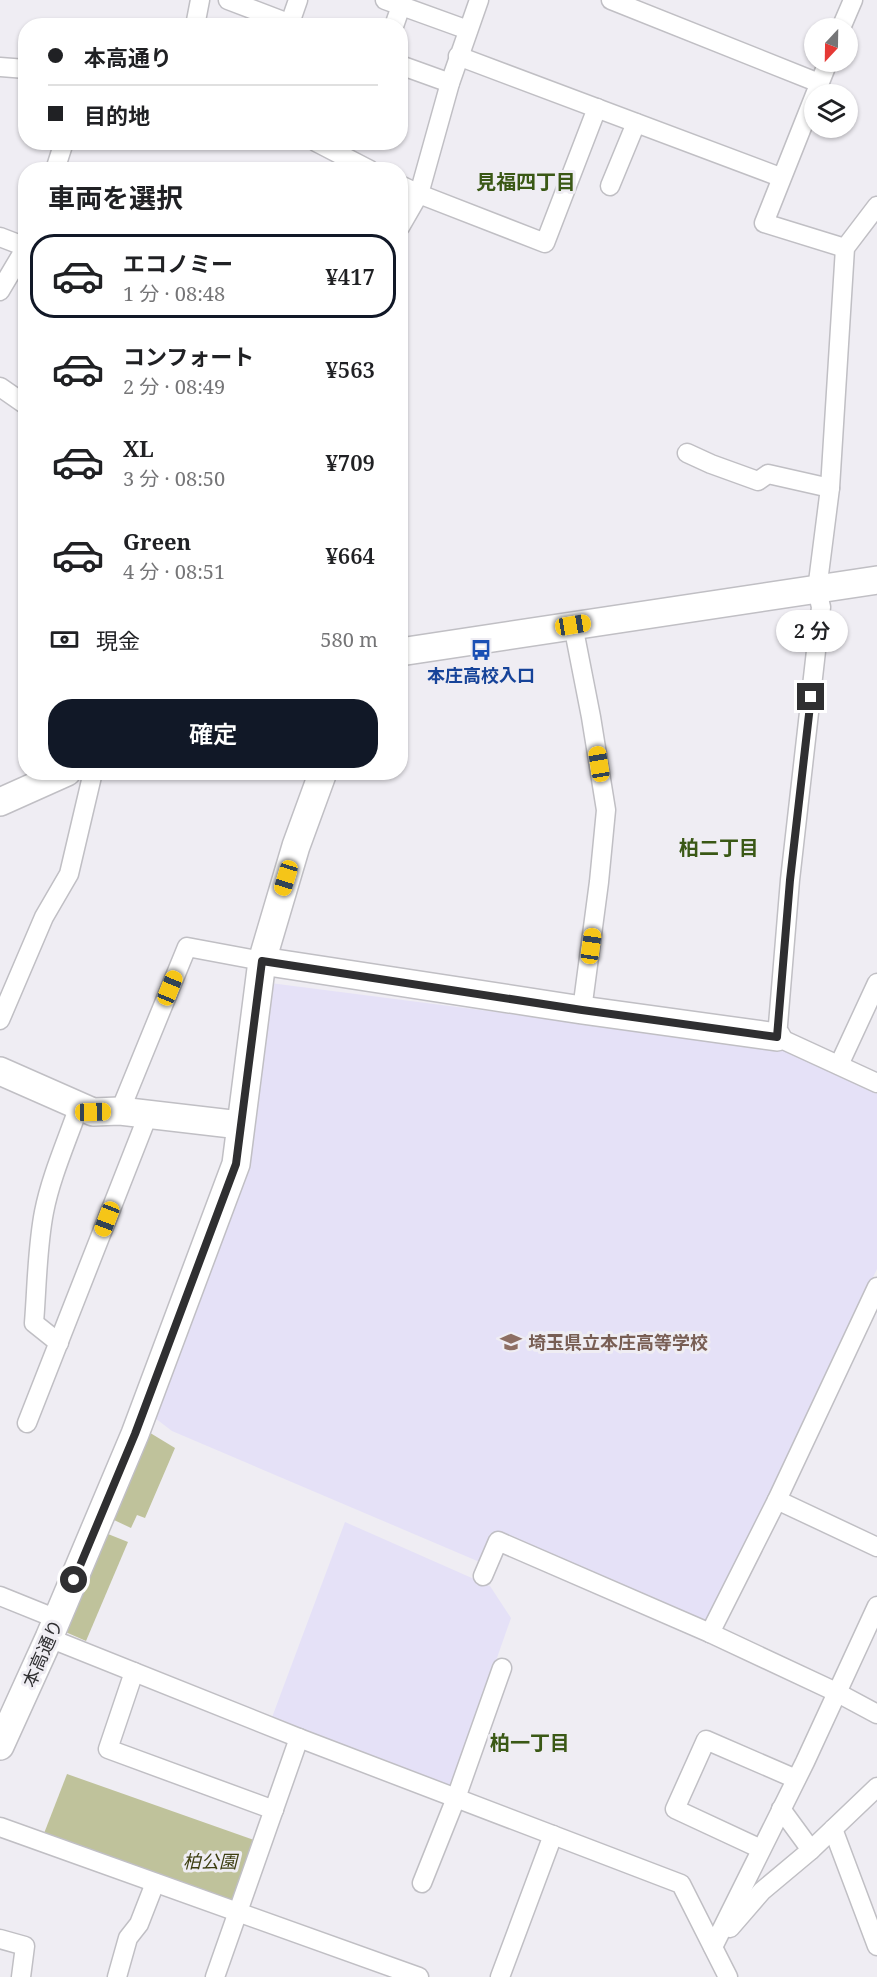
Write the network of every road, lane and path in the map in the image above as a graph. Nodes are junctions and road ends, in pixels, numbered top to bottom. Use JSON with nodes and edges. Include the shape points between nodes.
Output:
{"nodes":[{"id":1,"x":200,"y":0,"type":"edge"},
{"id":2,"x":228,"y":0,"type":"edge"},
{"id":3,"x":298,"y":0,"type":"edge"},
{"id":4,"x":479,"y":0,"type":"edge"},
{"id":5,"x":611,"y":0,"type":"edge"},
{"id":6,"x":393,"y":3,"type":"edge"},
{"id":7,"x":845,"y":3,"type":"edge"},
{"id":8,"x":197,"y":18,"type":"edge"},
{"id":9,"x":277,"y":18,"type":"edge"},
{"id":10,"x":294,"y":18,"type":"edge"},
{"id":11,"x":394,"y":18,"type":"edge"},
{"id":12,"x":843,"y":18,"type":"edge"},
{"id":13,"x":468,"y":30,"type":"junction"},
{"id":14,"x":458,"y":56,"type":"junction"},
{"id":15,"x":0,"y":67,"type":"edge"},
{"id":16,"x":18,"y":68,"type":"edge"},
{"id":17,"x":408,"y":68,"type":"edge"},
{"id":18,"x":824,"y":72,"type":"edge"},
{"id":19,"x":450,"y":83,"type":"junction"},
{"id":20,"x":819,"y":83,"type":"junction"},
{"id":21,"x":597,"y":108,"type":"junction"},
{"id":22,"x":636,"y":123,"type":"junction"},
{"id":23,"x":331,"y":150,"type":"edge"},
{"id":24,"x":355,"y":162,"type":"edge"},
{"id":25,"x":780,"y":177,"type":"junction"},
{"id":26,"x":610,"y":186,"type":"dead end"},
{"id":27,"x":408,"y":189,"type":"edge"},
{"id":28,"x":418,"y":194,"type":"junction"},
{"id":29,"x":877,"y":206,"type":"edge"},
{"id":30,"x":408,"y":212,"type":"edge"},
{"id":31,"x":0,"y":237,"type":"edge"},
{"id":32,"x":18,"y":244,"type":"edge"},
{"id":33,"x":845,"y":248,"type":"junction"},
{"id":34,"x":18,"y":261,"type":"edge"},
{"id":35,"x":0,"y":291,"type":"edge"},
{"id":36,"x":0,"y":387,"type":"edge"},
{"id":37,"x":18,"y":399,"type":"edge"},
{"id":38,"x":687,"y":453,"type":"dead end"},
{"id":39,"x":830,"y":488,"type":"junction"},
{"id":40,"x":877,"y":580,"type":"edge"},
{"id":41,"x":816,"y":590,"type":"junction"},
{"id":42,"x":573,"y":625,"type":"junction"},
{"id":43,"x":408,"y":651,"type":"edge"},
{"id":44,"x":49,"y":780,"type":"edge"},
{"id":45,"x":91,"y":780,"type":"edge"},
{"id":46,"x":320,"y":780,"type":"edge"},
{"id":47,"x":0,"y":802,"type":"edge"},
{"id":48,"x":262,"y":961,"type":"junction"},
{"id":49,"x":877,"y":983,"type":"edge"},
{"id":50,"x":582,"y":1010,"type":"junction"},
{"id":51,"x":0,"y":1020,"type":"edge"},
{"id":52,"x":777,"y":1037,"type":"junction"},
{"id":53,"x":839,"y":1065,"type":"junction"},
{"id":54,"x":0,"y":1071,"type":"edge"},
{"id":55,"x":877,"y":1083,"type":"edge"},
{"id":56,"x":79,"y":1106,"type":"junction"},
{"id":57,"x":120,"y":1112,"type":"junction"},
{"id":58,"x":148,"y":1115,"type":"junction"},
{"id":59,"x":240,"y":1125,"type":"junction"},
{"id":60,"x":877,"y":1287,"type":"edge"},
{"id":61,"x":59,"y":1343,"type":"junction"},
{"id":62,"x":27,"y":1424,"type":"dead end"},
{"id":63,"x":777,"y":1500,"type":"junction"},
{"id":64,"x":877,"y":1547,"type":"edge"},
{"id":65,"x":483,"y":1576,"type":"dead end"},
{"id":66,"x":0,"y":1596,"type":"edge"},
{"id":67,"x":877,"y":1606,"type":"edge"},
{"id":68,"x":53,"y":1628,"type":"junction"},
{"id":69,"x":710,"y":1634,"type":"junction"},
{"id":70,"x":502,"y":1668,"type":"dead end"},
{"id":71,"x":134,"y":1672,"type":"junction"},
{"id":72,"x":836,"y":1692,"type":"junction"},
{"id":73,"x":877,"y":1714,"type":"edge"},
{"id":74,"x":299,"y":1738,"type":"junction"},
{"id":75,"x":0,"y":1746,"type":"edge"},
{"id":76,"x":796,"y":1779,"type":"junction"},
{"id":77,"x":877,"y":1787,"type":"edge"},
{"id":78,"x":456,"y":1798,"type":"junction"},
{"id":79,"x":781,"y":1809,"type":"junction"},
{"id":80,"x":274,"y":1810,"type":"junction"},
{"id":81,"x":0,"y":1827,"type":"edge"},
{"id":82,"x":832,"y":1829,"type":"junction"},
{"id":83,"x":553,"y":1835,"type":"junction"},
{"id":84,"x":761,"y":1849,"type":"junction"},
{"id":85,"x":811,"y":1850,"type":"junction"},
{"id":86,"x":155,"y":1882,"type":"junction"},
{"id":87,"x":422,"y":1883,"type":"dead end"},
{"id":88,"x":238,"y":1911,"type":"junction"},
{"id":89,"x":0,"y":1939,"type":"edge"},
{"id":90,"x":877,"y":1946,"type":"edge"},
{"id":91,"x":712,"y":1947,"type":"junction"},
{"id":92,"x":21,"y":1977,"type":"edge"},
{"id":93,"x":117,"y":1977,"type":"edge"},
{"id":94,"x":215,"y":1977,"type":"edge"},
{"id":95,"x":420,"y":1977,"type":"edge"},
{"id":96,"x":500,"y":1977,"type":"edge"},
{"id":97,"x":728,"y":1977,"type":"edge"}],
"edges":[{"from":1,"to":8,"type":"street"},
{"from":2,"to":9,"type":"street"},
{"from":3,"to":10,"type":"street"},
{"from":4,"to":13,"type":"street"},
{"from":5,"to":20,"type":"street"},
{"from":6,"to":11,"type":"street"},
{"from":6,"to":13,"type":"street"},
{"from":7,"to":12,"type":"street"},
{"from":13,"to":14,"type":"street"},
{"from":14,"to":19,"type":"street"},
{"from":14,"to":21,"type":"street"},
{"from":15,"to":16,"type":"street"},
{"from":17,"to":19,"type":"street"},
{"from":18,"to":20,"type":"street"},
{"from":19,"to":28,"type":"street"},
{"from":20,"to":25,"type":"street"},
{"from":21,"to":22,"type":"street"},
{"from":21,"to":28,"type":"street","via":[[545,243]]},
{"from":22,"to":25,"type":"street"},
{"from":22,"to":26,"type":"street"},
{"from":23,"to":24,"type":"street"},
{"from":25,"to":33,"type":"street","via":[[764,223]]},
{"from":27,"to":28,"type":"street"},
{"from":28,"to":30,"type":"street"},
{"from":29,"to":33,"type":"street"},
{"from":31,"to":32,"type":"street"},
{"from":33,"to":39,"type":"street"},
{"from":34,"to":35,"type":"street"},
{"from":36,"to":37,"type":"street"},
{"from":38,"to":39,"type":"street","via":[[758,481],[768,474]]},
{"from":39,"to":41,"type":"street"},
{"from":40,"to":41,"type":"street"},
{"from":41,"to":42,"type":"street"},
{"from":41,"to":52,"type":"street","via":[[821,607],[790,880]]},
{"from":42,"to":43,"type":"street"},
{"from":42,"to":50,"type":"street","via":[[606,810]]},
{"from":44,"to":47,"type":"street"},
{"from":45,"to":51,"type":"street","via":[[69,874],[44,917]]},
{"from":46,"to":48,"type":"street","name":"本高通り"},
{"from":48,"to":50,"type":"street"},
{"from":48,"to":57,"type":"street","via":[[187,947]]},
{"from":48,"to":59,"type":"street","name":"本高通り"},
{"from":49,"to":53,"type":"street"},
{"from":50,"to":52,"type":"street"},
{"from":52,"to":53,"type":"street"},
{"from":53,"to":55,"type":"street"},
{"from":54,"to":56,"type":"street"},
{"from":56,"to":57,"type":"street","via":[[93,1112]]},
{"from":56,"to":61,"type":"street","via":[[44,1211],[39,1251],[34,1323]]},
{"from":57,"to":58,"type":"street"},
{"from":58,"to":59,"type":"street"},
{"from":58,"to":61,"type":"street"},
{"from":59,"to":68,"type":"street","name":"本高通り","via":[[236,1164],[135,1434]]},
{"from":60,"to":63,"type":"street"},
{"from":61,"to":62,"type":"street"},
{"from":63,"to":64,"type":"street"},
{"from":63,"to":69,"type":"street"},
{"from":65,"to":69,"type":"street","via":[[498,1541]]},
{"from":66,"to":68,"type":"street"},
{"from":67,"to":72,"type":"street"},
{"from":68,"to":71,"type":"street"},
{"from":68,"to":75,"type":"street","name":"本高通り"},
{"from":69,"to":72,"type":"street"},
{"from":70,"to":78,"type":"street"},
{"from":71,"to":74,"type":"street"},
{"from":71,"to":80,"type":"street","via":[[108,1749]]},
{"from":72,"to":73,"type":"street"},
{"from":72,"to":76,"type":"street"},
{"from":74,"to":78,"type":"street"},
{"from":74,"to":80,"type":"street"},
{"from":76,"to":79,"type":"street"},
{"from":76,"to":84,"type":"street","via":[[706,1740],[675,1809]]},
{"from":77,"to":82,"type":"street"},
{"from":78,"to":83,"type":"street"},
{"from":78,"to":87,"type":"street"},
{"from":79,"to":84,"type":"street"},
{"from":79,"to":85,"type":"street"},
{"from":80,"to":88,"type":"street"},
{"from":81,"to":86,"type":"street"},
{"from":82,"to":85,"type":"street"},
{"from":82,"to":90,"type":"street"},
{"from":83,"to":91,"type":"street","via":[[681,1884]]},
{"from":83,"to":96,"type":"street"},
{"from":84,"to":91,"type":"street"},
{"from":85,"to":91,"type":"street","via":[[762,1891]]},
{"from":86,"to":88,"type":"street"},
{"from":86,"to":93,"type":"street","via":[[139,1924],[128,1938]]},
{"from":88,"to":94,"type":"street"},
{"from":88,"to":95,"type":"street"},
{"from":89,"to":92,"type":"street","via":[[25,1946]]},
{"from":91,"to":97,"type":"street"}]}
